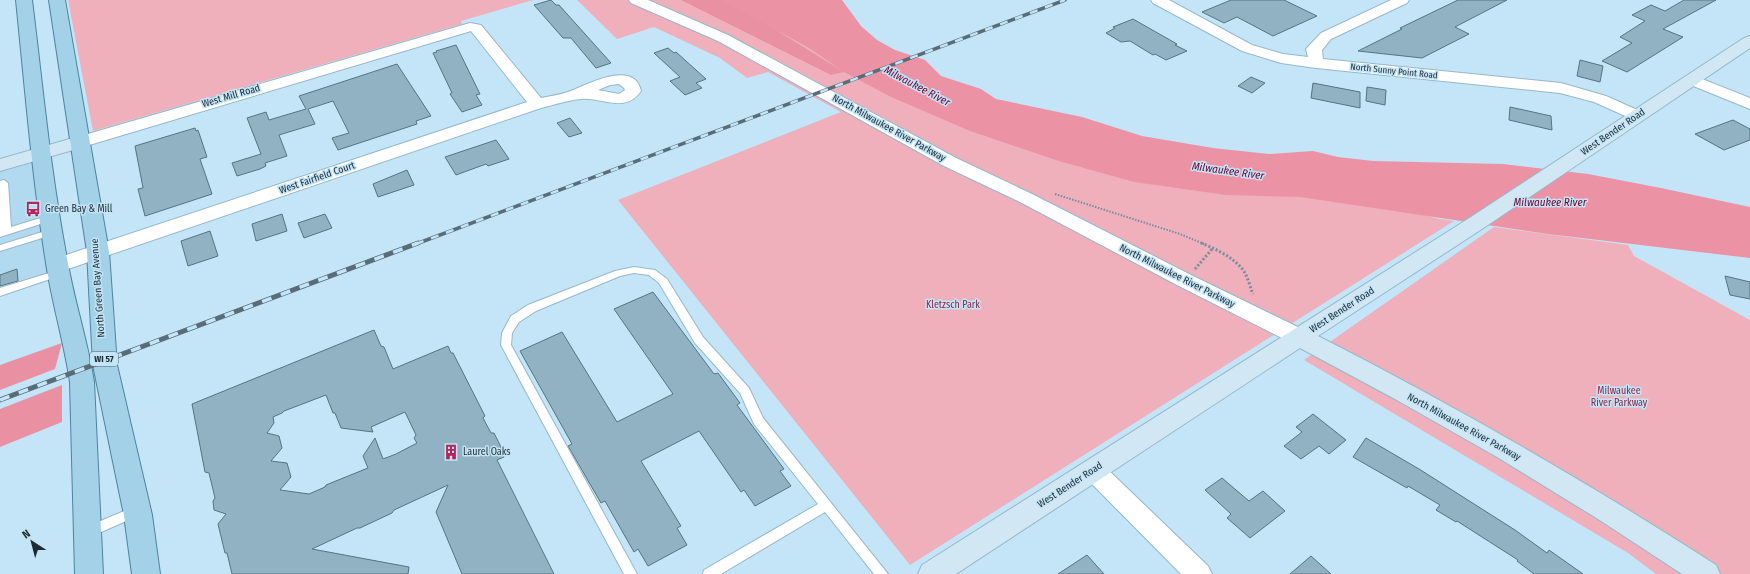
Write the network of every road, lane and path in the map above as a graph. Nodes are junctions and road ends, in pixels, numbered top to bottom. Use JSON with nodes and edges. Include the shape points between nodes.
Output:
{"nodes":[{"id":1,"x":24,"y":0,"type":"edge"},
{"id":2,"x":57,"y":0,"type":"edge"},
{"id":3,"x":636,"y":0,"type":"edge"},
{"id":4,"x":1158,"y":0,"type":"edge"},
{"id":5,"x":1402,"y":0,"type":"edge"},
{"id":6,"x":1750,"y":41,"type":"edge"},
{"id":7,"x":1316,"y":63,"type":"junction"},
{"id":8,"x":1692,"y":80,"type":"junction"},
{"id":9,"x":577,"y":94,"type":"dead end"},
{"id":10,"x":537,"y":104,"type":"junction"},
{"id":11,"x":1750,"y":104,"type":"edge"},
{"id":12,"x":1638,"y":116,"type":"junction"},
{"id":13,"x":78,"y":135,"type":"junction"},
{"id":14,"x":40,"y":146,"type":"junction"},
{"id":15,"x":0,"y":150,"type":"edge"},
{"id":16,"x":0,"y":165,"type":"edge"},
{"id":17,"x":0,"y":184,"type":"edge"},
{"id":18,"x":1048,"y":192,"type":"dead end"},
{"id":19,"x":51,"y":225,"type":"junction"},
{"id":20,"x":3,"y":233,"type":"edge"},
{"id":21,"x":0,"y":248,"type":"edge"},
{"id":22,"x":1213,"y":248,"type":"junction"},
{"id":23,"x":98,"y":252,"type":"junction"},
{"id":24,"x":59,"y":269,"type":"junction"},
{"id":25,"x":1184,"y":280,"type":"junction"},
{"id":26,"x":0,"y":292,"type":"edge"},
{"id":27,"x":1256,"y":296,"type":"dead end"},
{"id":28,"x":1299,"y":337,"type":"junction"},
{"id":29,"x":1093,"y":470,"type":"junction"},
{"id":30,"x":826,"y":505,"type":"junction"},
{"id":31,"x":137,"y":510,"type":"junction"},
{"id":32,"x":86,"y":532,"type":"junction"},
{"id":33,"x":89,"y":574,"type":"edge"},
{"id":34,"x":146,"y":574,"type":"edge"},
{"id":35,"x":631,"y":574,"type":"edge"},
{"id":36,"x":709,"y":574,"type":"edge"},
{"id":37,"x":882,"y":574,"type":"edge"},
{"id":38,"x":932,"y":574,"type":"edge"},
{"id":39,"x":1199,"y":574,"type":"edge"},
{"id":40,"x":1706,"y":574,"type":"edge"}],
"edges":[{"from":1,"to":14,"type":"main road","number":"WI 57"},
{"from":2,"to":13,"type":"main road","name":"North Green Bay Avenue","number":"WI 57"},
{"from":3,"to":25,"type":"street","name":"North Milwaukee River Parkway","via":[[723,38],[950,162],[1026,198]]},
{"from":4,"to":7,"type":"street","name":"North Sunny Point Road","via":[[1248,48],[1281,58]]},
{"from":5,"to":7,"type":"street","via":[[1326,36],[1314,49]]},
{"from":6,"to":8,"type":"street","name":"West Bender Road"},
{"from":7,"to":12,"type":"street","name":"North Sunny Point Road","via":[[1561,88],[1600,100]]},
{"from":8,"to":11,"type":"street"},
{"from":8,"to":12,"type":"street","name":"West Bender Road"},
{"from":9,"to":10,"type":"street","name":"West Fairfield Court"},
{"from":10,"to":13,"type":"street","name":"West Mill Road","via":[[476,28],[463,28]]},
{"from":10,"to":23,"type":"street","name":"West Fairfield Court"},
{"from":12,"to":28,"type":"street","name":"West Bender Road"},
{"from":13,"to":14,"type":"street","name":"West Mill Road"},
{"from":13,"to":23,"type":"main road","name":"North Green Bay Avenue","number":"WI 57"},
{"from":14,"to":15,"type":"street","name":"West Mill Road"},
{"from":14,"to":16,"type":"street","name":"West Mill Road"},
{"from":14,"to":19,"type":"main road","number":"WI 57"},
{"from":17,"to":20,"type":"lane","via":[[4,183]]},
{"from":18,"to":22,"type":"path","via":[[1180,234]]},
{"from":19,"to":20,"type":"lane"},
{"from":19,"to":21,"type":"lane"},
{"from":19,"to":24,"type":"main road","number":"WI 57"},
{"from":22,"to":25,"type":"path"},
{"from":22,"to":27,"type":"path","via":[[1230,258],[1244,271],[1251,293]]},
{"from":23,"to":24,"type":"street","name":"West Fairfield Court"},
{"from":23,"to":31,"type":"main road","name":"North Green Bay Avenue","number":"WI 57","via":[[105,365]]},
{"from":24,"to":26,"type":"lane"},
{"from":24,"to":32,"type":"main road","number":"WI 57","via":[[82,382]]},
{"from":25,"to":28,"type":"street","name":"North Milwaukee River Parkway"},
{"from":28,"to":29,"type":"street","name":"West Bender Road"},
{"from":28,"to":40,"type":"street","name":"North Milwaukee River Parkway","via":[[1470,428]]},
{"from":29,"to":38,"type":"street","name":"West Bender Road"},
{"from":29,"to":39,"type":"street"},
{"from":30,"to":35,"type":"lane","via":[[758,421],[745,391],[699,340],[663,281],[652,272],[634,270],[618,273],[532,308],[515,319],[507,333],[506,345]]},
{"from":30,"to":36,"type":"lane"},
{"from":30,"to":37,"type":"lane"},
{"from":31,"to":32,"type":"lane"},
{"from":31,"to":34,"type":"main road","name":"North Green Bay Avenue","number":"WI 57"},
{"from":32,"to":33,"type":"main road","number":"WI 57"}]}
